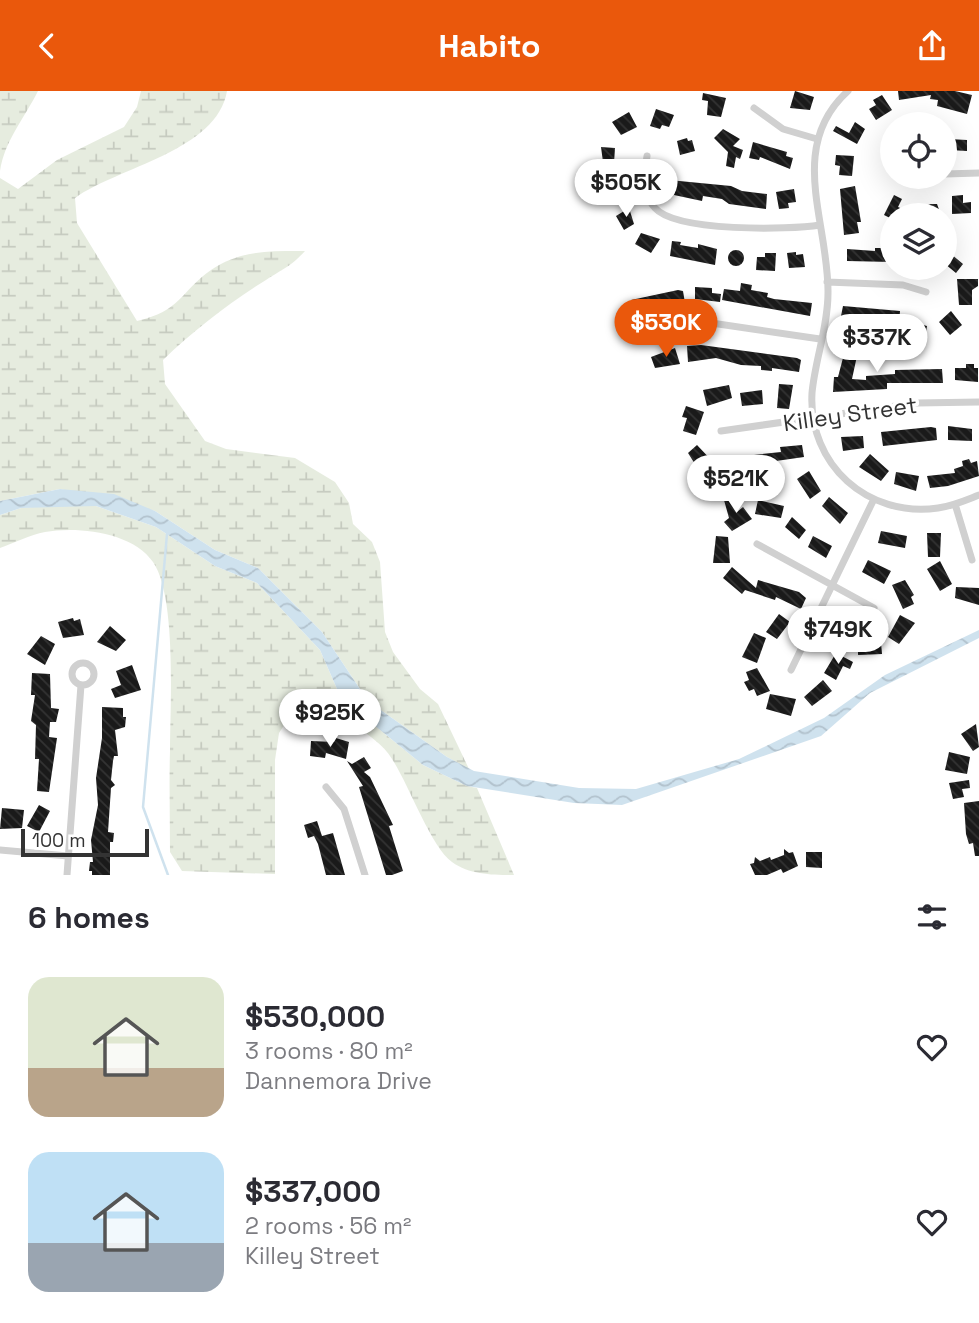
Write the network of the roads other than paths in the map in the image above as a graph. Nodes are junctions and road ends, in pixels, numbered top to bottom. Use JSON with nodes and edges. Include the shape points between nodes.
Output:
{"nodes":[{"id":1,"x":848,"y":91,"type":"edge"},
{"id":2,"x":754,"y":108,"type":"dead end"},
{"id":3,"x":817,"y":139,"type":"junction"},
{"id":4,"x":647,"y":156,"type":"dead end"},
{"id":5,"x":979,"y":173,"type":"edge"},
{"id":6,"x":957,"y":174,"type":"edge"},
{"id":7,"x":820,"y":225,"type":"junction"},
{"id":8,"x":827,"y":282,"type":"junction"},
{"id":9,"x":926,"y":292,"type":"dead end"},
{"id":10,"x":641,"y":334,"type":"dead end"},
{"id":11,"x":820,"y":339,"type":"junction"},
{"id":12,"x":979,"y":402,"type":"edge"},
{"id":13,"x":814,"y":419,"type":"junction"},
{"id":14,"x":721,"y":432,"type":"dead end"},
{"id":15,"x":979,"y":495,"type":"edge"},
{"id":16,"x":873,"y":501,"type":"junction"},
{"id":17,"x":956,"y":504,"type":"junction"},
{"id":18,"x":757,"y":544,"type":"dead end"},
{"id":19,"x":972,"y":560,"type":"dead end"},
{"id":20,"x":832,"y":583,"type":"junction"},
{"id":21,"x":874,"y":608,"type":"dead end"},
{"id":22,"x":791,"y":670,"type":"dead end"},
{"id":23,"x":81,"y":685,"type":"dead end"},
{"id":24,"x":326,"y":787,"type":"dead end"},
{"id":25,"x":0,"y":850,"type":"edge"},
{"id":26,"x":68,"y":856,"type":"junction"},
{"id":27,"x":67,"y":875,"type":"edge"},
{"id":28,"x":365,"y":875,"type":"edge"}],
"edges":[{"from":1,"to":3,"type":"street","via":[[826,118]]},
{"from":2,"to":3,"type":"street","via":[[783,129]]},
{"from":3,"to":7,"type":"street","via":[[813,183]]},
{"from":4,"to":7,"type":"street","via":[[650,201],[667,216],[755,230]]},
{"from":5,"to":6,"type":"street"},
{"from":7,"to":8,"type":"street"},
{"from":8,"to":9,"type":"street","via":[[903,285]]},
{"from":8,"to":11,"type":"street"},
{"from":10,"to":11,"type":"street","via":[[698,321]]},
{"from":11,"to":13,"type":"street","via":[[812,396]]},
{"from":12,"to":13,"type":"street","name":"Killey Street","via":[[917,403]]},
{"from":13,"to":14,"type":"street","name":"Killey Street"},
{"from":13,"to":16,"type":"street","via":[[828,461]]},
{"from":15,"to":17,"type":"street"},
{"from":16,"to":17,"type":"street","via":[[904,509]]},
{"from":16,"to":20,"type":"street"},
{"from":17,"to":19,"type":"street"},
{"from":18,"to":20,"type":"street"},
{"from":20,"to":21,"type":"street"},
{"from":20,"to":22,"type":"street"},
{"from":23,"to":26,"type":"street"},
{"from":24,"to":28,"type":"street","via":[[344,809]]},
{"from":25,"to":26,"type":"street"},
{"from":26,"to":27,"type":"street"}]}
